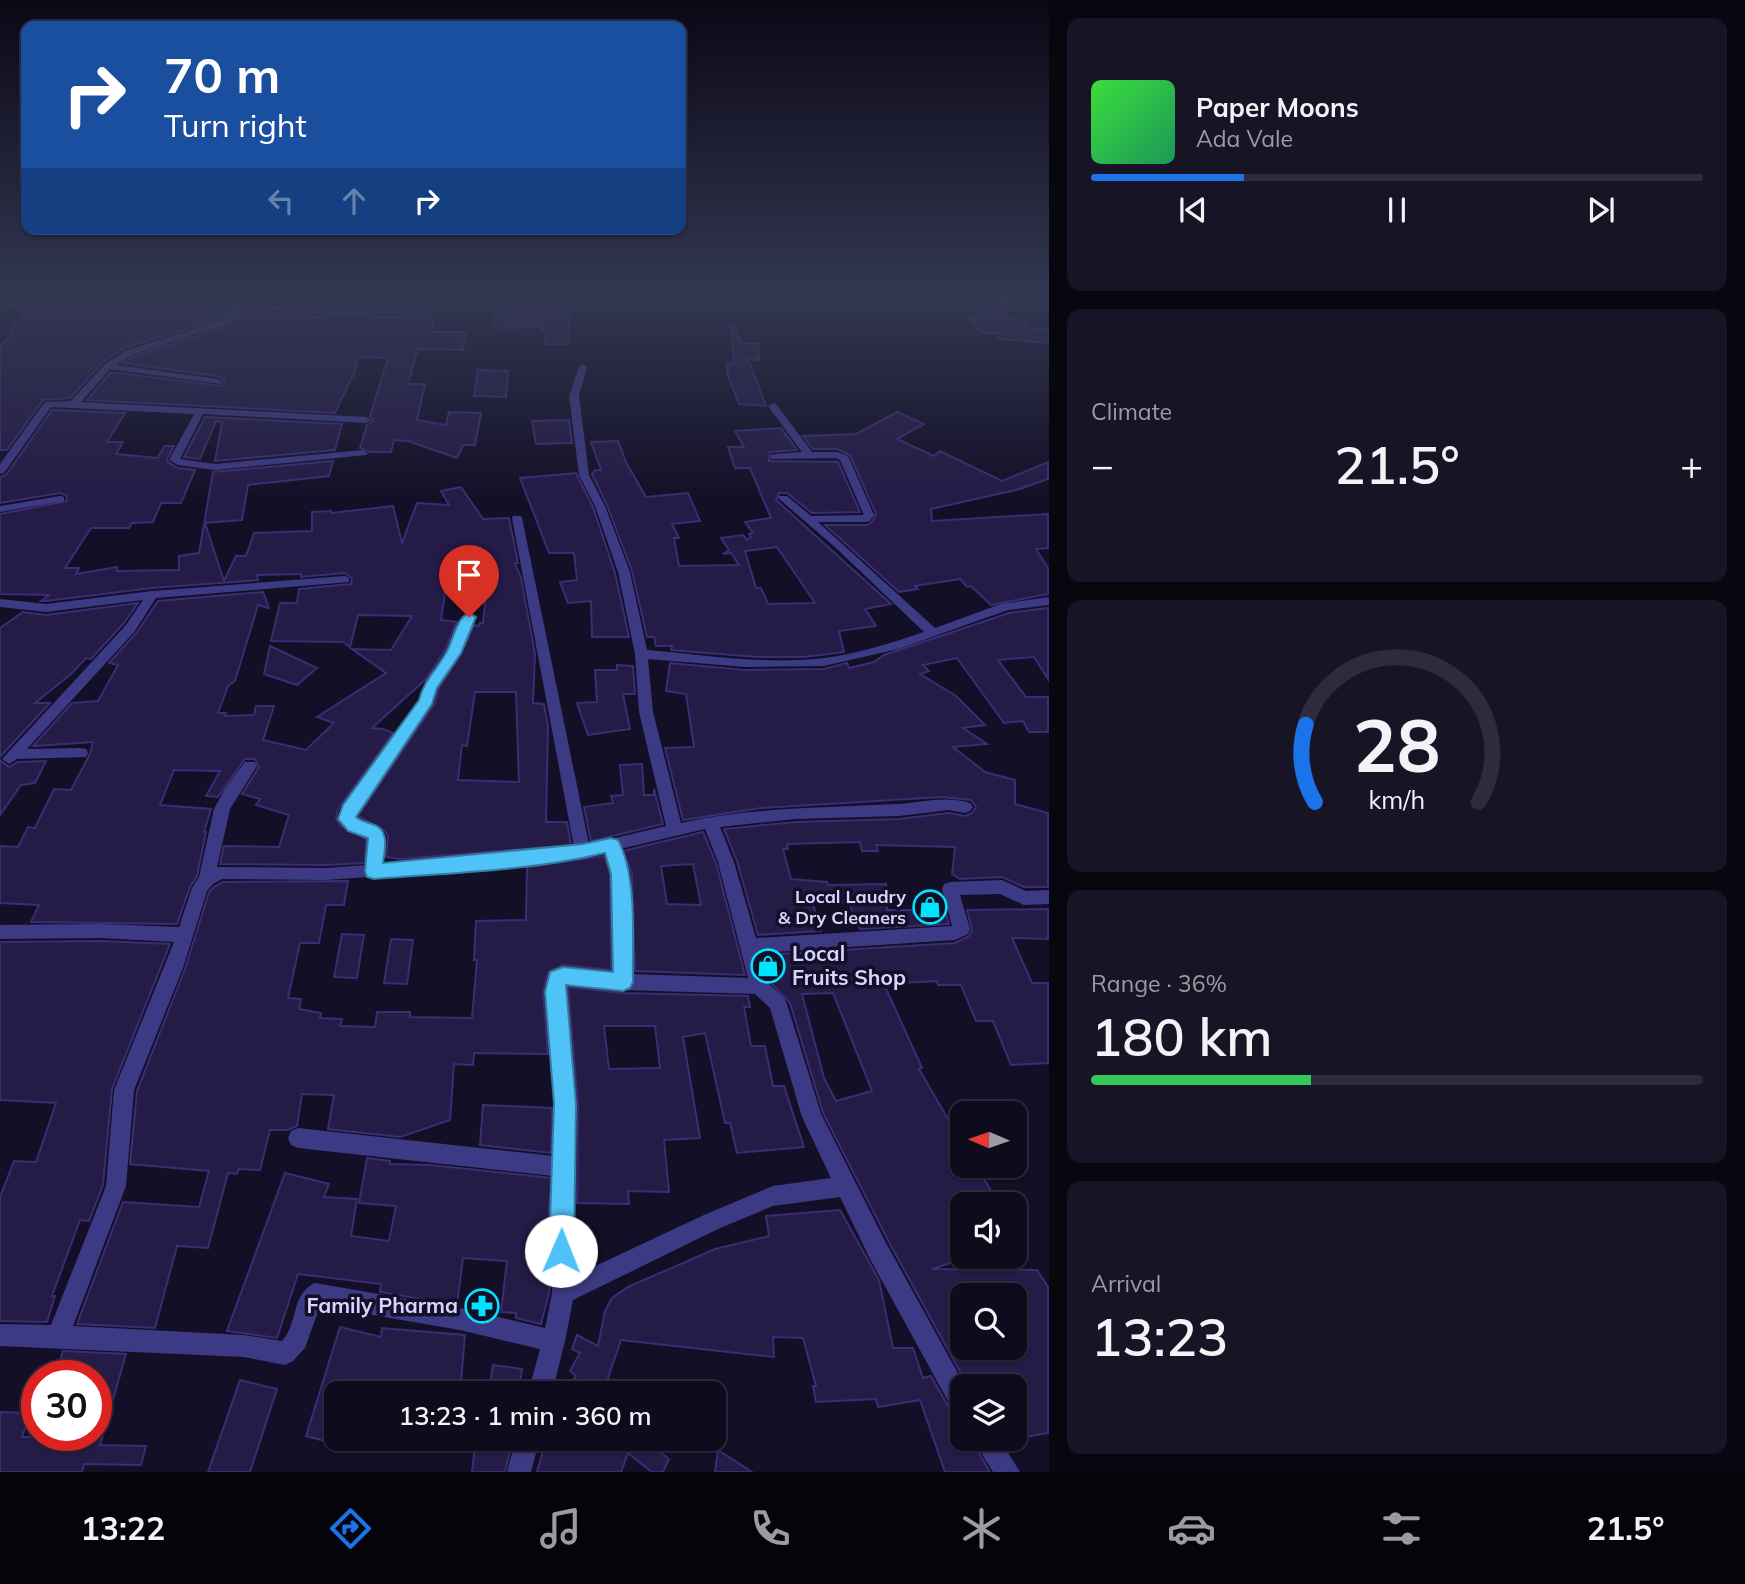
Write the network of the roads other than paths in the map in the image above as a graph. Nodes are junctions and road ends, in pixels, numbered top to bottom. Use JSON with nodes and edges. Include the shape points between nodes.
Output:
{"nodes":[{"id":1,"x":114,"y":362,"type":"edge"},
{"id":2,"x":107,"y":366,"type":"junction"},
{"id":3,"x":583,"y":367,"type":"dead end"},
{"id":4,"x":218,"y":382,"type":"dead end"},
{"id":5,"x":74,"y":404,"type":"junction"},
{"id":6,"x":773,"y":406,"type":"dead end"},
{"id":7,"x":200,"y":411,"type":"junction"},
{"id":8,"x":366,"y":420,"type":"dead end"},
{"id":9,"x":363,"y":453,"type":"dead end"},
{"id":10,"x":809,"y":455,"type":"junction"},
{"id":11,"x":775,"y":457,"type":"dead end"},
{"id":12,"x":0,"y":471,"type":"edge"},
{"id":13,"x":783,"y":498,"type":"dead end"},
{"id":14,"x":61,"y":499,"type":"dead end"},
{"id":15,"x":0,"y":509,"type":"edge"},
{"id":16,"x":517,"y":518,"type":"dead end"},
{"id":17,"x":808,"y":519,"type":"junction"},
{"id":18,"x":345,"y":580,"type":"dead end"},
{"id":19,"x":152,"y":595,"type":"junction"},
{"id":20,"x":1048,"y":601,"type":"edge"},
{"id":21,"x":0,"y":604,"type":"edge"},
{"id":22,"x":469,"y":617,"type":"dead end"},
{"id":23,"x":933,"y":633,"type":"junction"},
{"id":24,"x":641,"y":654,"type":"junction"},
{"id":25,"x":81,"y":753,"type":"dead end"},
{"id":26,"x":250,"y":766,"type":"dead end"},
{"id":27,"x":965,"y":807,"type":"dead end"},
{"id":28,"x":709,"y":822,"type":"junction"},
{"id":29,"x":675,"y":830,"type":"junction"},
{"id":30,"x":611,"y":845,"type":"junction"},
{"id":31,"x":583,"y":852,"type":"junction"},
{"id":32,"x":374,"y":871,"type":"junction"},
{"id":33,"x":206,"y":879,"type":"junction"},
{"id":34,"x":1048,"y":897,"type":"edge"},
{"id":35,"x":0,"y":932,"type":"edge"},
{"id":36,"x":186,"y":935,"type":"junction"},
{"id":37,"x":751,"y":946,"type":"junction"},
{"id":38,"x":623,"y":982,"type":"junction"},
{"id":39,"x":759,"y":986,"type":"junction"},
{"id":40,"x":299,"y":1138,"type":"dead end"},
{"id":41,"x":563,"y":1167,"type":"junction"},
{"id":42,"x":845,"y":1186,"type":"junction"},
{"id":43,"x":563,"y":1293,"type":"junction"},
{"id":44,"x":0,"y":1335,"type":"edge"},
{"id":45,"x":58,"y":1337,"type":"junction"},
{"id":46,"x":554,"y":1341,"type":"junction"},
{"id":47,"x":543,"y":1381,"type":"edge"},
{"id":48,"x":950,"y":1382,"type":"edge"},
{"id":49,"x":525,"y":1451,"type":"edge"},
{"id":50,"x":993,"y":1451,"type":"edge"},
{"id":51,"x":519,"y":1472,"type":"edge"},
{"id":52,"x":1008,"y":1472,"type":"edge"}],
"edges":[{"from":1,"to":2,"type":"street"},
{"from":2,"to":4,"type":"street"},
{"from":2,"to":5,"type":"street"},
{"from":3,"to":24,"type":"street","via":[[574,396],[584,475],[624,572]]},
{"from":5,"to":7,"type":"street"},
{"from":5,"to":12,"type":"street","via":[[46,406]]},
{"from":6,"to":10,"type":"street"},
{"from":7,"to":8,"type":"street"},
{"from":7,"to":9,"type":"street","via":[[174,460],[178,462],[215,467]]},
{"from":10,"to":11,"type":"street"},
{"from":10,"to":17,"type":"street","via":[[844,458],[869,515],[866,519]]},
{"from":13,"to":17,"type":"street"},
{"from":14,"to":15,"type":"street"},
{"from":16,"to":31,"type":"street"},
{"from":17,"to":23,"type":"street"},
{"from":18,"to":19,"type":"street"},
{"from":19,"to":21,"type":"street","via":[[46,608]]},
{"from":19,"to":25,"type":"street","via":[[131,628],[12,756]]},
{"from":20,"to":23,"type":"street","via":[[1015,603]]},
{"from":22,"to":32,"type":"street","via":[[426,701],[349,810],[347,819],[354,826],[377,836]]},
{"from":23,"to":24,"type":"street","via":[[849,658],[807,663]]},
{"from":24,"to":29,"type":"street","via":[[646,712]]},
{"from":26,"to":33,"type":"street","via":[[222,809]]},
{"from":27,"to":28,"type":"street","via":[[949,804]]},
{"from":28,"to":29,"type":"street"},
{"from":28,"to":37,"type":"street"},
{"from":29,"to":30,"type":"street"},
{"from":30,"to":31,"type":"street"},
{"from":30,"to":38,"type":"street","via":[[621,874]]},
{"from":31,"to":32,"type":"street"},
{"from":32,"to":33,"type":"street","via":[[220,873]]},
{"from":33,"to":36,"type":"street"},
{"from":34,"to":37,"type":"street","via":[[1024,898],[1002,887],[950,889],[962,929],[955,933]]},
{"from":35,"to":36,"type":"street"},
{"from":36,"to":45,"type":"street","via":[[124,1090],[116,1186]]},
{"from":37,"to":39,"type":"street"},
{"from":38,"to":39,"type":"street"},
{"from":38,"to":41,"type":"street","via":[[557,978],[565,1104]]},
{"from":39,"to":42,"type":"street","via":[[778,1004],[812,1116]]},
{"from":40,"to":41,"type":"street"},
{"from":41,"to":43,"type":"street"},
{"from":42,"to":43,"type":"street","via":[[773,1196]]},
{"from":42,"to":48,"type":"street"},
{"from":43,"to":46,"type":"street"},
{"from":44,"to":45,"type":"street"},
{"from":45,"to":46,"type":"street","via":[[244,1346],[285,1353],[295,1346],[305,1306],[315,1294]]},
{"from":46,"to":47,"type":"street"},
{"from":49,"to":51,"type":"street"},
{"from":50,"to":52,"type":"street"}]}
